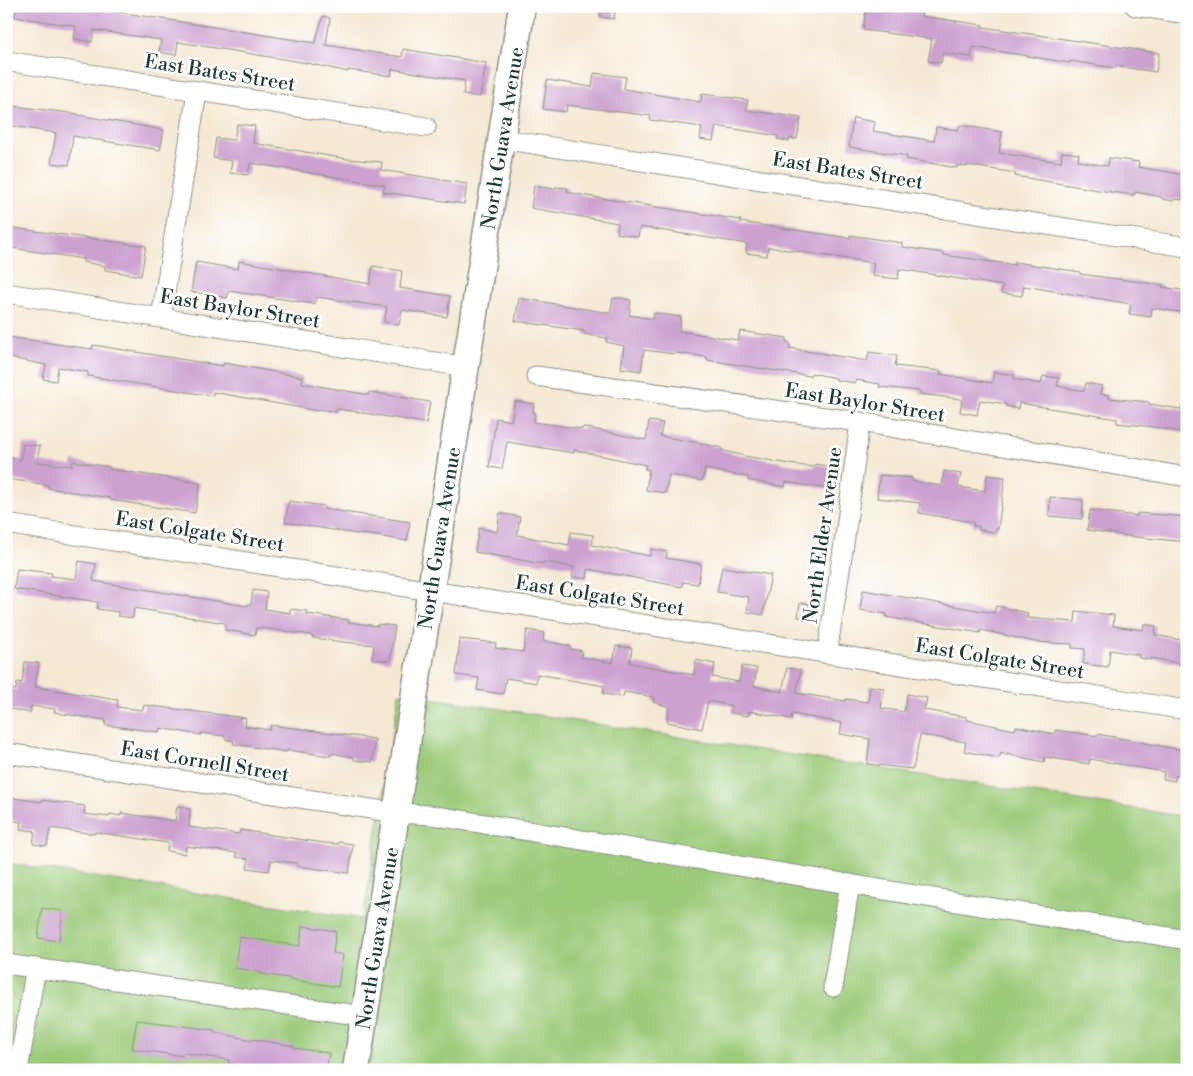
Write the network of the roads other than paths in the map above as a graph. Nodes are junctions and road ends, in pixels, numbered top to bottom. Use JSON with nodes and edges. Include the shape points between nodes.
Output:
{"nodes":[{"id":1,"x":522,"y":6,"type":"edge"},
{"id":2,"x":1135,"y":6,"type":"edge"},
{"id":3,"x":1187,"y":14,"type":"edge"},
{"id":4,"x":6,"y":61,"type":"edge"},
{"id":5,"x":197,"y":92,"type":"junction"},
{"id":6,"x":426,"y":127,"type":"dead end"},
{"id":7,"x":502,"y":139,"type":"junction"},
{"id":8,"x":1187,"y":247,"type":"edge"},
{"id":9,"x":6,"y":293,"type":"edge"},
{"id":10,"x":161,"y":318,"type":"junction"},
{"id":11,"x":466,"y":367,"type":"junction"},
{"id":12,"x":536,"y":376,"type":"dead end"},
{"id":13,"x":860,"y":422,"type":"junction"},
{"id":14,"x":1187,"y":477,"type":"edge"},
{"id":15,"x":6,"y":524,"type":"edge"},
{"id":16,"x":431,"y":590,"type":"junction"},
{"id":17,"x":827,"y":654,"type":"junction"},
{"id":18,"x":1187,"y":710,"type":"edge"},
{"id":19,"x":6,"y":753,"type":"edge"},
{"id":20,"x":396,"y":813,"type":"junction"},
{"id":21,"x":850,"y":884,"type":"junction"},
{"id":22,"x":1187,"y":940,"type":"edge"},
{"id":23,"x":6,"y":964,"type":"edge"},
{"id":24,"x":36,"y":968,"type":"junction"},
{"id":25,"x":833,"y":987,"type":"dead end"},
{"id":26,"x":364,"y":1016,"type":"junction"},
{"id":27,"x":18,"y":1070,"type":"edge"},
{"id":28,"x":356,"y":1070,"type":"edge"}],
"edges":[{"from":1,"to":7,"type":"street","name":"North Guava Avenue"},
{"from":2,"to":3,"type":"street"},
{"from":4,"to":5,"type":"street","name":"East Bates Street"},
{"from":5,"to":6,"type":"street","name":"East Bates Street"},
{"from":5,"to":10,"type":"street"},
{"from":7,"to":8,"type":"street","name":"East Bates Street"},
{"from":7,"to":11,"type":"street","name":"North Guava Avenue"},
{"from":9,"to":10,"type":"street","name":"East Baylor Street"},
{"from":10,"to":11,"type":"street","name":"East Baylor Street"},
{"from":11,"to":16,"type":"street","name":"North Guava Avenue"},
{"from":12,"to":13,"type":"street","name":"East Baylor Street"},
{"from":13,"to":14,"type":"street","name":"East Baylor Street"},
{"from":13,"to":17,"type":"street","name":"North Elder Avenue"},
{"from":15,"to":16,"type":"street","name":"East Colgate Street"},
{"from":16,"to":17,"type":"street","name":"East Colgate Street"},
{"from":16,"to":20,"type":"street","name":"North Guava Avenue"},
{"from":17,"to":18,"type":"street","name":"East Colgate Street"},
{"from":19,"to":20,"type":"street","name":"East Cornell Street"},
{"from":20,"to":21,"type":"street","name":"East Cornell Street","via":[[431,815]]},
{"from":20,"to":26,"type":"street","name":"North Guava Avenue"},
{"from":21,"to":22,"type":"street","name":"East Cornell Street"},
{"from":21,"to":25,"type":"street"},
{"from":23,"to":24,"type":"street"},
{"from":24,"to":26,"type":"street"},
{"from":24,"to":27,"type":"street"},
{"from":26,"to":28,"type":"street","name":"North Guava Avenue"}]}
